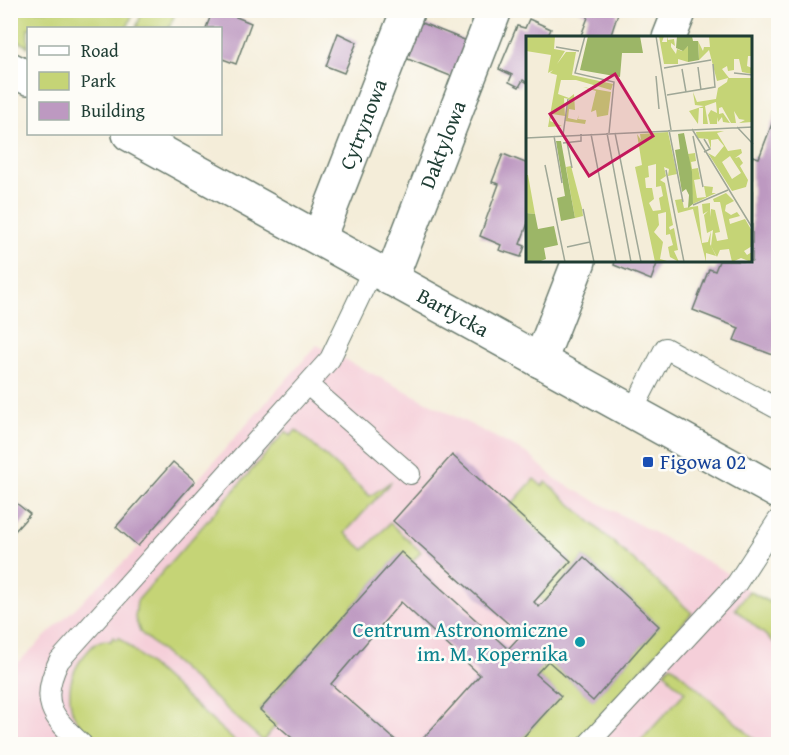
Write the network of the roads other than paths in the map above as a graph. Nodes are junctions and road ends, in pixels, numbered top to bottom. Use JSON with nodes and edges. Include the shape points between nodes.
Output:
{"nodes":[{"id":1,"x":408,"y":10,"type":"edge"},
{"id":2,"x":495,"y":10,"type":"edge"},
{"id":3,"x":680,"y":10,"type":"edge"},
{"id":4,"x":670,"y":36,"type":"edge"},
{"id":5,"x":10,"y":69,"type":"edge"},
{"id":6,"x":27,"y":78,"type":"edge"},
{"id":7,"x":131,"y":135,"type":"edge"},
{"id":8,"x":319,"y":238,"type":"junction"},
{"id":9,"x":579,"y":262,"type":"edge"},
{"id":10,"x":382,"y":274,"type":"junction"},
{"id":11,"x":540,"y":361,"type":"junction"},
{"id":12,"x":308,"y":385,"type":"junction"},
{"id":13,"x":778,"y":409,"type":"edge"},
{"id":14,"x":632,"y":412,"type":"junction"},
{"id":15,"x":410,"y":474,"type":"dead end"},
{"id":16,"x":778,"y":492,"type":"edge"},
{"id":17,"x":778,"y":520,"type":"edge"},
{"id":18,"x":82,"y":744,"type":"edge"},
{"id":19,"x":588,"y":744,"type":"edge"}],
"edges":[{"from":1,"to":8,"type":"street","name":"Cytrynowa"},
{"from":2,"to":10,"type":"street","name":"Daktylowa"},
{"from":3,"to":4,"type":"street"},
{"from":5,"to":6,"type":"street"},
{"from":7,"to":8,"type":"street","name":"Bartycka"},
{"from":8,"to":10,"type":"street","name":"Bartycka"},
{"from":9,"to":11,"type":"street"},
{"from":10,"to":11,"type":"street","name":"Bartycka"},
{"from":10,"to":12,"type":"lane","via":[[330,359]]},
{"from":11,"to":14,"type":"street","name":"Bartycka"},
{"from":12,"to":15,"type":"lane"},
{"from":12,"to":18,"type":"lane","via":[[59,661],[50,678],[48,695],[62,727]]},
{"from":13,"to":14,"type":"lane","via":[[665,348]]},
{"from":14,"to":16,"type":"street","name":"Bartycka"},
{"from":17,"to":19,"type":"lane","via":[[737,583]]}]}
